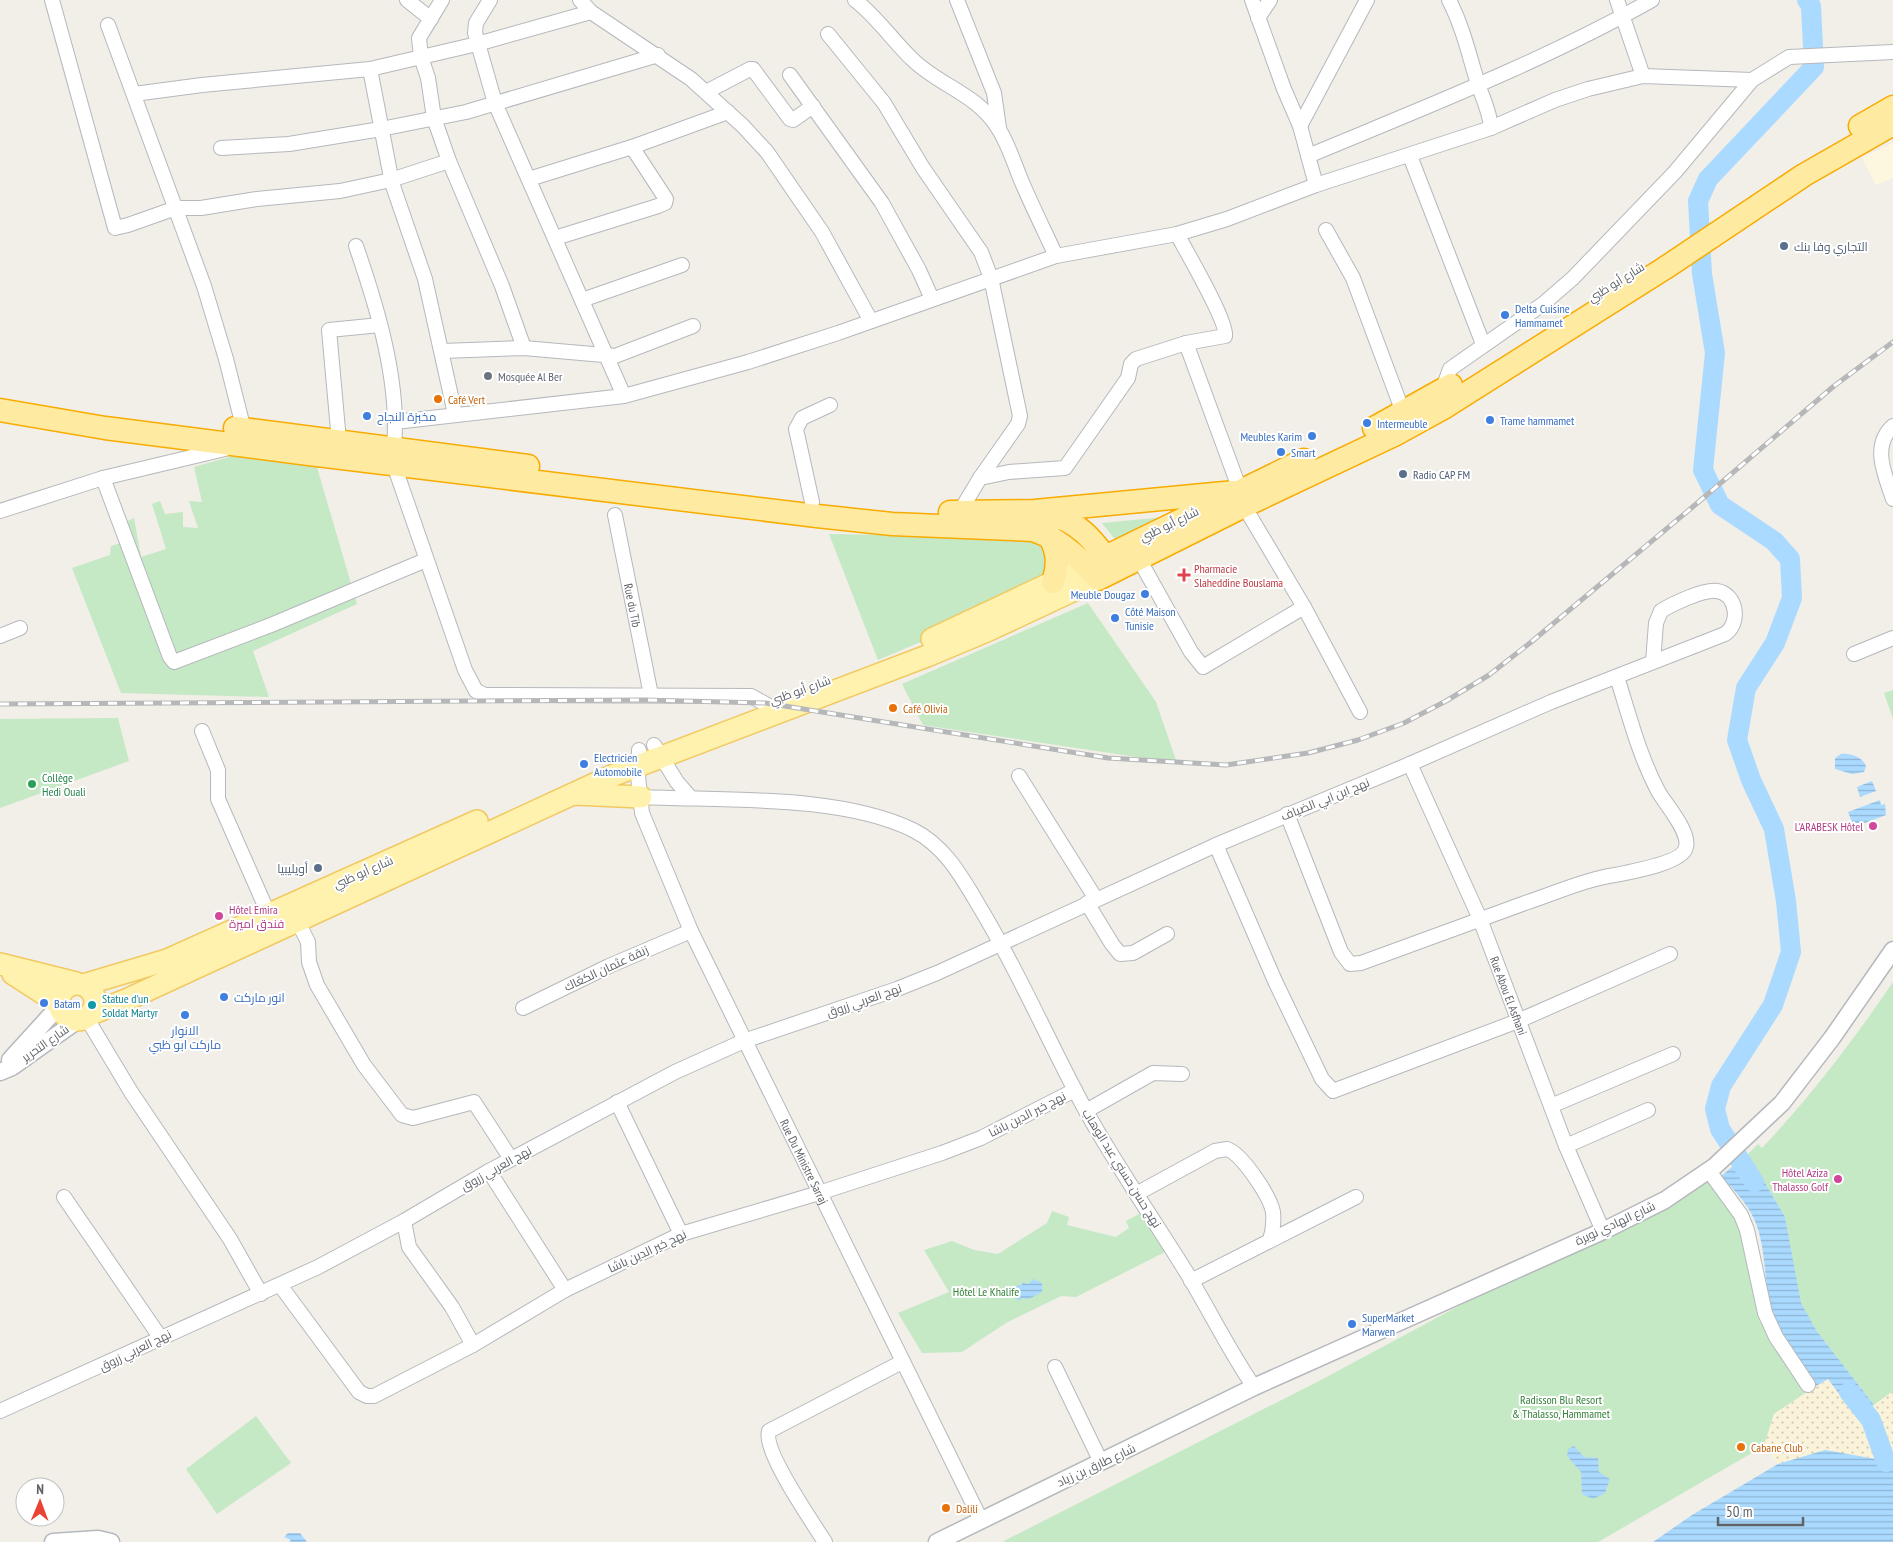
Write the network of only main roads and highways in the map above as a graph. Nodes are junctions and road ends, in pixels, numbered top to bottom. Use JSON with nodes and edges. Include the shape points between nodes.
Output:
{"nodes":[{"id":1,"x":1893,"y":107,"type":"edge"},
{"id":2,"x":1893,"y":124,"type":"edge"},
{"id":3,"x":1708,"y":232,"type":"junction"},
{"id":4,"x":0,"y":395,"type":"edge"},
{"id":5,"x":0,"y":410,"type":"edge"},
{"id":6,"x":244,"y":437,"type":"junction"},
{"id":7,"x":394,"y":456,"type":"junction"},
{"id":8,"x":1240,"y":496,"type":"junction"},
{"id":9,"x":1035,"y":511,"type":"junction"},
{"id":10,"x":1049,"y":535,"type":"junction"},
{"id":11,"x":1101,"y":568,"type":"junction"},
{"id":12,"x":1052,"y":582,"type":"junction"},
{"id":13,"x":773,"y":708,"type":"junction"},
{"id":14,"x":648,"y":754,"type":"junction"},
{"id":15,"x":570,"y":794,"type":"junction"},
{"id":16,"x":641,"y":797,"type":"road end"},
{"id":17,"x":343,"y":890,"type":"junction"},
{"id":18,"x":0,"y":965,"type":"edge"},
{"id":19,"x":80,"y":984,"type":"junction"},
{"id":20,"x":59,"y":1004,"type":"junction"},
{"id":21,"x":85,"y":1017,"type":"junction"}],
"edges":[{"from":1,"to":3,"type":"highway","via":[[1796,163]]},
{"from":2,"to":3,"type":"highway"},
{"from":3,"to":8,"type":"highway","name":"شارع أبو ظبي","via":[[1673,246],[1390,421]]},
{"from":3,"to":8,"type":"highway","name":"شارع أبو ظبي","via":[[1665,268],[1445,407],[1394,435]]},
{"from":4,"to":6,"type":"highway"},
{"from":5,"to":6,"type":"highway","via":[[105,428]]},
{"from":6,"to":7,"type":"highway"},
{"from":6,"to":7,"type":"highway","via":[[339,441]]},
{"from":7,"to":9,"type":"highway","via":[[812,502],[959,512]]},
{"from":7,"to":10,"type":"highway","via":[[892,524],[1016,528]]},
{"from":8,"to":9,"type":"highway"},
{"from":8,"to":11,"type":"highway","name":"شارع أبو ظبي"},
{"from":8,"to":11,"type":"highway","name":"شارع أبو ظبي","via":[[1139,559]]},
{"from":9,"to":11,"type":"highway","via":[[1080,527]]},
{"from":10,"to":11,"type":"highway"},
{"from":10,"to":12,"type":"highway","via":[[1058,560]]},
{"from":11,"to":12,"type":"main road","name":"شارع أبو ظبي"},
{"from":11,"to":13,"type":"main road","name":"شارع أبو ظبي","via":[[927,656]]},
{"from":12,"to":13,"type":"main road","name":"شارع أبو ظبي"},
{"from":13,"to":14,"type":"main road","name":"شارع أبو ظبي"},
{"from":14,"to":15,"type":"main road","name":"شارع أبو ظبي"},
{"from":14,"to":17,"type":"main road","name":"شارع أبو ظبي","via":[[556,785]]},
{"from":15,"to":16,"type":"main road"},
{"from":15,"to":17,"type":"main road","name":"شارع أبو ظبي"},
{"from":17,"to":19,"type":"main road","name":"شارع أبو ظبي","via":[[269,915],[168,960]]},
{"from":17,"to":21,"type":"main road","name":"شارع أبو ظبي","via":[[297,920]]},
{"from":18,"to":19,"type":"main road"},
{"from":18,"to":20,"type":"main road"},
{"from":19,"to":20,"type":"main road","via":[[63,990]]},
{"from":19,"to":21,"type":"main road","via":[[93,994],[94,1007]]},
{"from":20,"to":21,"type":"main road","via":[[66,1016]]}]}
